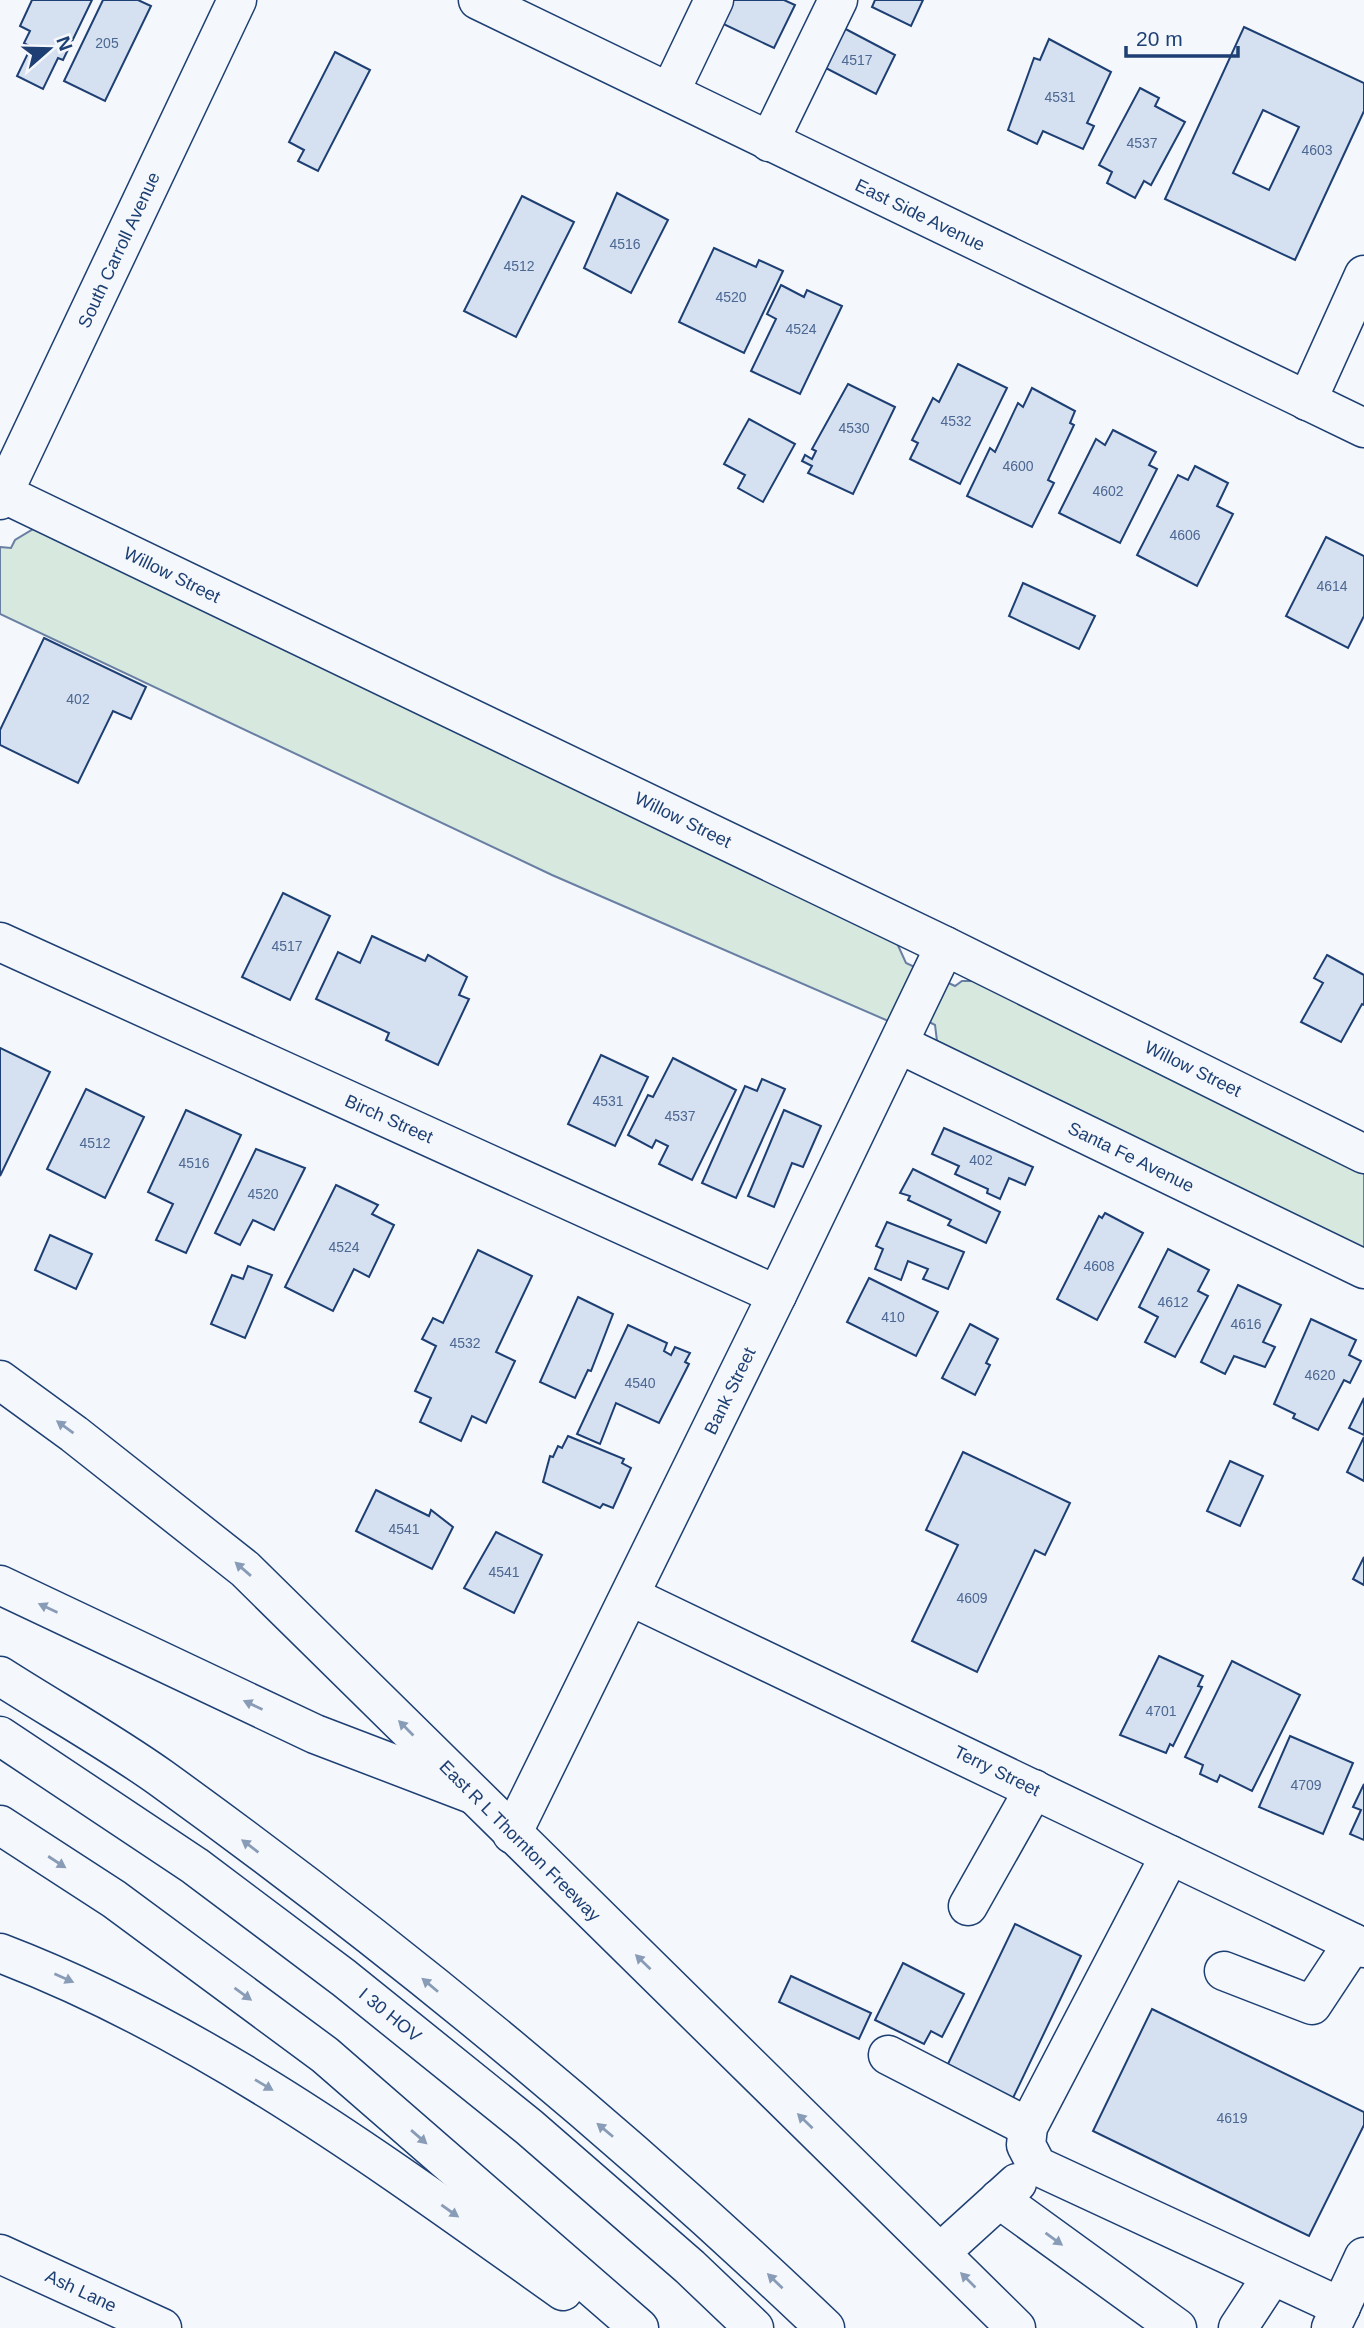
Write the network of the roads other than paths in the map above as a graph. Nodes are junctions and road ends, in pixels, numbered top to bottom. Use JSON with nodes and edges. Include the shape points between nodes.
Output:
{"nodes":[{"id":1,"x":237,"y":0,"type":"edge"},
{"id":2,"x":478,"y":0,"type":"edge"},
{"id":3,"x":714,"y":0,"type":"edge"},
{"id":4,"x":838,"y":0,"type":"edge"},
{"id":5,"x":516,"y":8,"type":"edge"},
{"id":6,"x":670,"y":92,"type":"junction"},
{"id":7,"x":769,"y":142,"type":"junction"},
{"id":8,"x":1364,"y":275,"type":"edge"},
{"id":9,"x":1307,"y":401,"type":"junction"},
{"id":10,"x":1364,"y":428,"type":"edge"},
{"id":11,"x":1,"y":496,"type":"edge"},
{"id":12,"x":0,"y":942,"type":"edge"},
{"id":13,"x":945,"y":946,"type":"junction"},
{"id":14,"x":899,"y":1044,"type":"junction"},
{"id":15,"x":1364,"y":1154,"type":"edge"},
{"id":16,"x":1364,"y":1269,"type":"edge"},
{"id":17,"x":777,"y":1295,"type":"junction"},
{"id":18,"x":0,"y":1380,"type":"edge"},
{"id":19,"x":0,"y":1585,"type":"edge"},
{"id":20,"x":630,"y":1596,"type":"junction"},
{"id":21,"x":0,"y":1676,"type":"edge"},
{"id":22,"x":0,"y":1736,"type":"edge"},
{"id":23,"x":0,"y":1764,"type":"edge"},
{"id":24,"x":1034,"y":1788,"type":"junction"},
{"id":25,"x":472,"y":1794,"type":"junction"},
{"id":26,"x":0,"y":1825,"type":"edge"},
{"id":27,"x":512,"y":1834,"type":"junction"},
{"id":28,"x":1170,"y":1855,"type":"junction"},
{"id":29,"x":968,"y":1906,"type":"dead end"},
{"id":30,"x":1359,"y":1945,"type":"edge"},
{"id":31,"x":0,"y":1953,"type":"edge"},
{"id":32,"x":1224,"y":1971,"type":"dead end"},
{"id":33,"x":888,"y":2055,"type":"dead end"},
{"id":34,"x":1028,"y":2127,"type":"junction"},
{"id":35,"x":1037,"y":2166,"type":"junction"},
{"id":36,"x":999,"y":2199,"type":"junction"},
{"id":37,"x":941,"y":2252,"type":"junction"},
{"id":38,"x":0,"y":2253,"type":"edge"},
{"id":39,"x":1364,"y":2257,"type":"edge"},
{"id":40,"x":1272,"y":2276,"type":"junction"},
{"id":41,"x":1336,"y":2317,"type":"edge"},
{"id":42,"x":162,"y":2328,"type":"edge"},
{"id":43,"x":616,"y":2328,"type":"edge"},
{"id":44,"x":639,"y":2328,"type":"edge"},
{"id":45,"x":721,"y":2328,"type":"edge"},
{"id":46,"x":754,"y":2328,"type":"edge"},
{"id":47,"x":825,"y":2328,"type":"edge"},
{"id":48,"x":1016,"y":2328,"type":"edge"},
{"id":49,"x":1177,"y":2328,"type":"edge"},
{"id":50,"x":1238,"y":2328,"type":"edge"}],
"edges":[{"from":1,"to":11,"type":"main road","name":"South Carroll Avenue"},
{"from":2,"to":5,"type":"main road","name":"East Side Avenue"},
{"from":3,"to":6,"type":"main road"},
{"from":4,"to":7,"type":"main road"},
{"from":5,"to":6,"type":"main road","name":"East Side Avenue"},
{"from":6,"to":7,"type":"main road","name":"East Side Avenue"},
{"from":7,"to":9,"type":"main road","name":"East Side Avenue"},
{"from":8,"to":9,"type":"main road"},
{"from":9,"to":10,"type":"main road","name":"East Side Avenue"},
{"from":11,"to":13,"type":"main road","name":"Willow Street"},
{"from":12,"to":17,"type":"main road","name":"Birch Street"},
{"from":13,"to":14,"type":"main road","name":"Bank Street"},
{"from":13,"to":15,"type":"main road","name":"Willow Street"},
{"from":14,"to":16,"type":"main road","name":"Santa Fe Avenue"},
{"from":14,"to":17,"type":"main road","name":"Bank Street"},
{"from":17,"to":20,"type":"main road","name":"Bank Street"},
{"from":25,"to":18,"type":"main road","name":"East R L Thornton Freeway","one_way":true,"via":[[245,1569]]},
{"from":25,"to":19,"type":"main road","one_way":true,"via":[[315,1734]]},
{"from":20,"to":24,"type":"main road","name":"Terry Street"},
{"from":20,"to":27,"type":"main road","name":"Bank Street"},
{"from":47,"to":21,"type":"main road","one_way":true,"via":[[699,2209],[383,1945],[159,1777]]},
{"from":22,"to":46,"type":"main road","name":"I 30 HOV","via":[[195,1866],[345,1978],[529,2127]]},
{"from":23,"to":45,"type":"main road","name":"I 30 HOV","via":[[220,1911],[368,2024],[518,2146]]},
{"from":24,"to":28,"type":"main road","name":"Terry Street"},
{"from":24,"to":29,"type":"main road"},
{"from":25,"to":27,"type":"main road","name":"East R L Thornton Freeway"},
{"from":26,"to":44,"type":"main road","one_way":true,"via":[[114,1899],[326,2055]]},
{"from":37,"to":27,"type":"main road","name":"East R L Thornton Freeway","one_way":true},
{"from":28,"to":30,"type":"main road","name":"Terry Street"},
{"from":28,"to":34,"type":"main road"},
{"from":30,"to":32,"type":"main road","via":[[1312,2005]]},
{"from":31,"to":43,"type":"main road","one_way":true,"via":[[62,1976],[166,2027],[275,2092]]},
{"from":33,"to":34,"type":"main road"},
{"from":34,"to":35,"type":"main road","via":[[1026,2145]]},
{"from":35,"to":36,"type":"main road"},
{"from":35,"to":40,"type":"main road"},
{"from":36,"to":37,"type":"main road"},
{"from":36,"to":49,"type":"main road","one_way":true},
{"from":48,"to":37,"type":"main road","name":"East R L Thornton Freeway","one_way":true},
{"from":38,"to":42,"type":"main road","name":"Ash Lane"},
{"from":39,"to":41,"type":"main road"},
{"from":40,"to":41,"type":"main road"},
{"from":40,"to":50,"type":"main road"}]}
